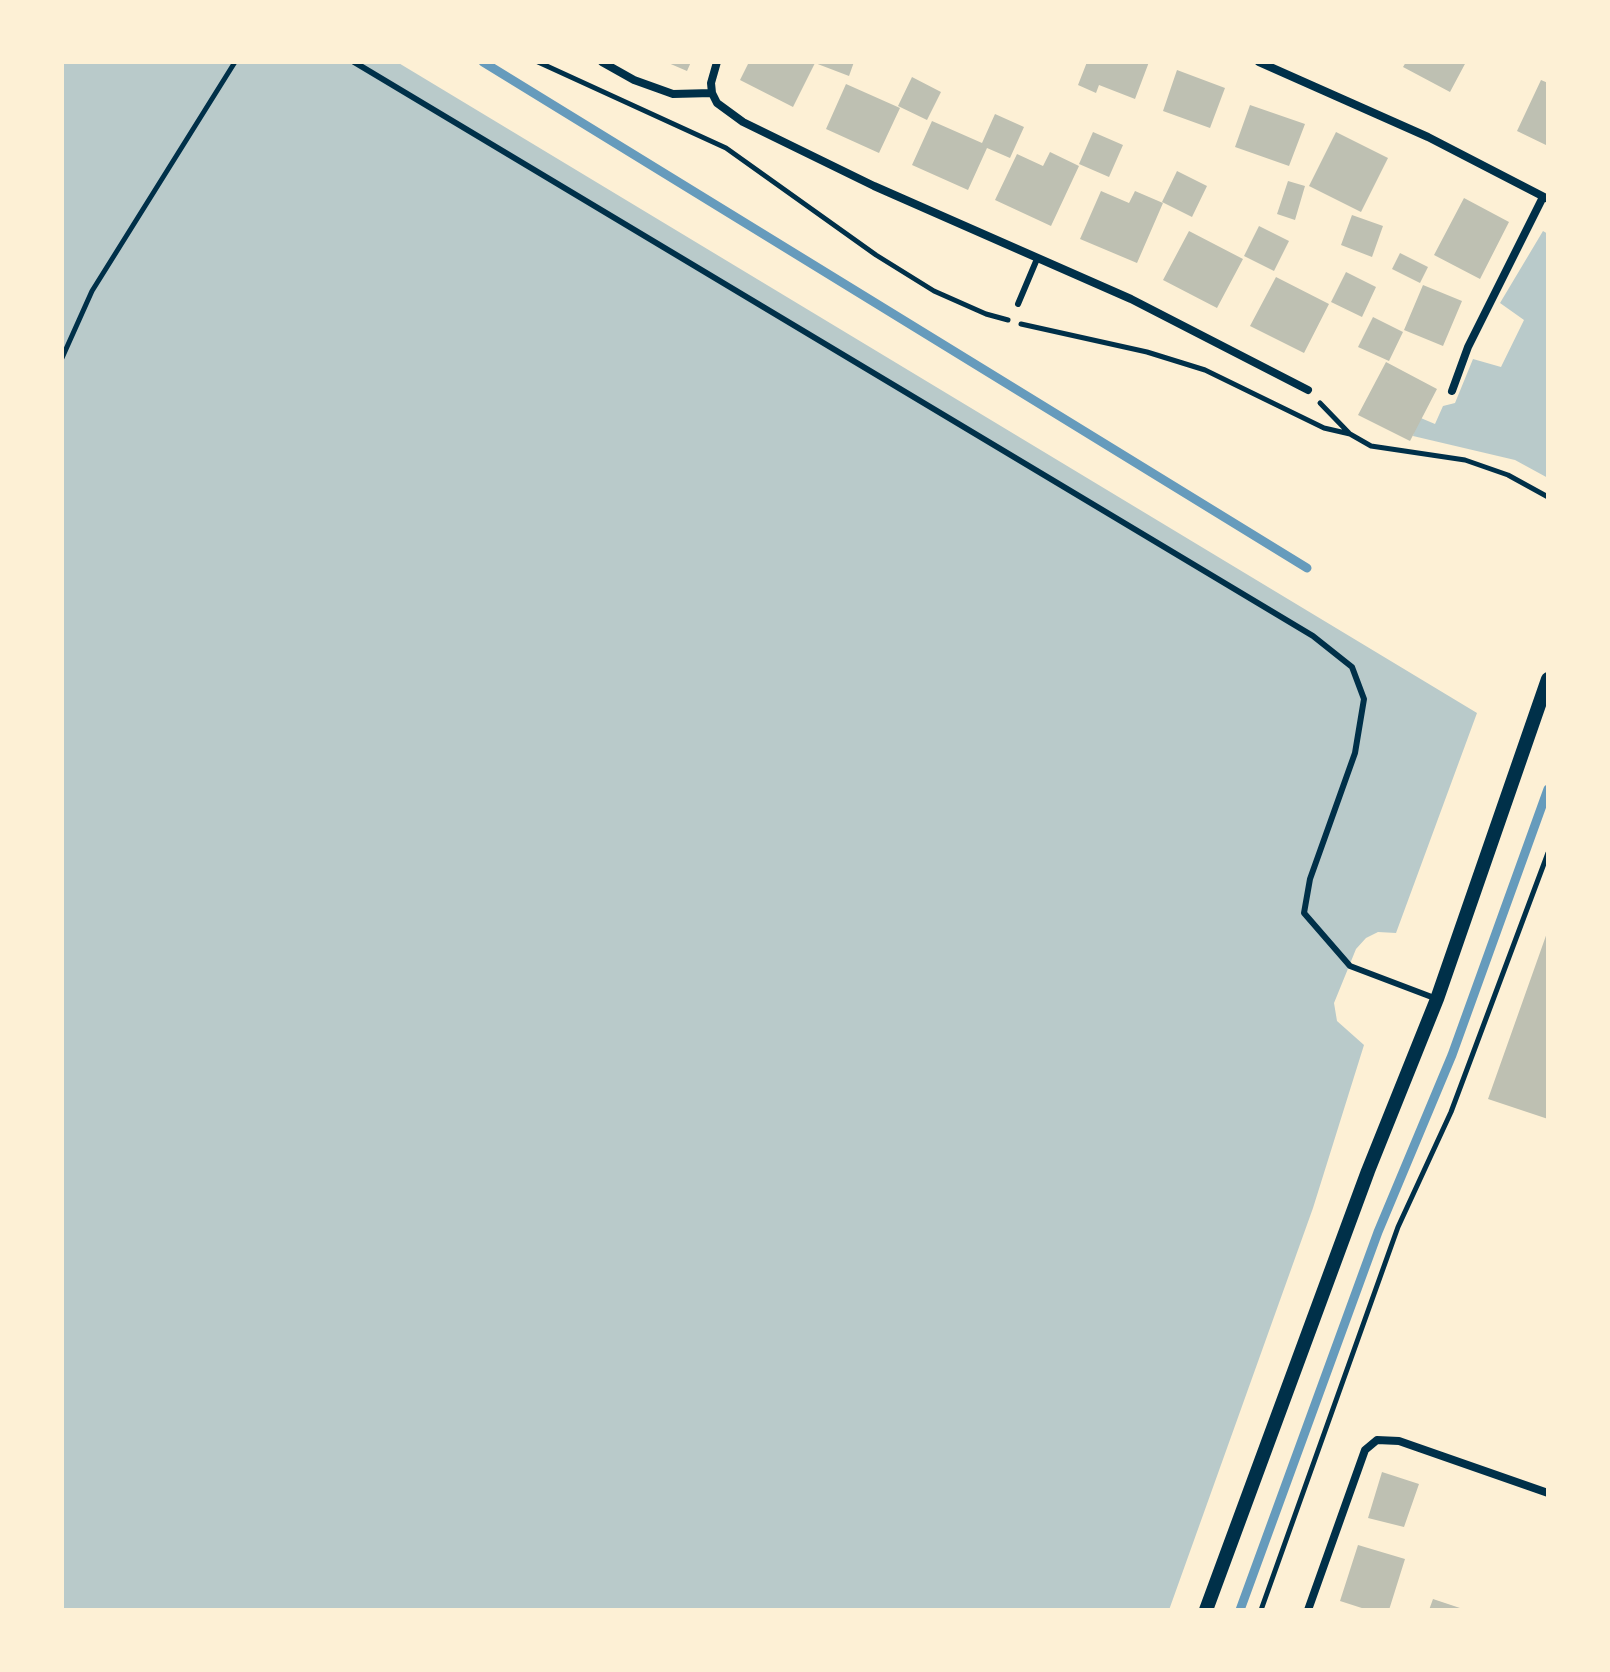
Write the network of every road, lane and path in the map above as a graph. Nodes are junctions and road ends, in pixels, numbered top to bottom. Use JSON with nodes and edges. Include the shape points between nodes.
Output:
{"nodes":[{"id":1,"x":235,"y":62,"type":"edge"},
{"id":2,"x":354,"y":62,"type":"edge"},
{"id":3,"x":538,"y":62,"type":"edge"},
{"id":4,"x":602,"y":62,"type":"edge"},
{"id":5,"x":717,"y":62,"type":"edge"},
{"id":6,"x":1265,"y":63,"type":"edge"},
{"id":7,"x":712,"y":93,"type":"junction"},
{"id":8,"x":1545,"y":198,"type":"edge"},
{"id":9,"x":1037,"y":259,"type":"junction"},
{"id":10,"x":1018,"y":304,"type":"dead end"},
{"id":11,"x":62,"y":358,"type":"edge"},
{"id":12,"x":1308,"y":390,"type":"joint"},
{"id":13,"x":1452,"y":391,"type":"dead end"},
{"id":14,"x":1350,"y":434,"type":"junction"},
{"id":15,"x":1548,"y":497,"type":"edge"},
{"id":16,"x":1548,"y":679,"type":"edge"},
{"id":17,"x":1548,"y":853,"type":"edge"},
{"id":18,"x":1437,"y":999,"type":"junction"},
{"id":19,"x":1548,"y":1493,"type":"edge"},
{"id":20,"x":1206,"y":1610,"type":"edge"},
{"id":21,"x":1261,"y":1610,"type":"edge"},
{"id":22,"x":1308,"y":1610,"type":"edge"}],
"edges":[{"from":1,"to":11,"type":"path","via":[[92,291]]},
{"from":2,"to":18,"type":"lane","via":[[1299,628],[1352,667],[1364,699],[1355,753],[1310,879],[1304,913],[1350,966]]},
{"from":3,"to":14,"type":"path","via":[[726,148],[934,291],[986,314],[1205,370],[1324,428]]},
{"from":4,"to":7,"type":"street","via":[[673,94]]},
{"from":5,"to":7,"type":"street"},
{"from":6,"to":8,"type":"street","via":[[1428,137]]},
{"from":7,"to":9,"type":"street","via":[[743,122]]},
{"from":8,"to":13,"type":"street","via":[[1468,347]]},
{"from":9,"to":10,"type":"lane"},
{"from":9,"to":12,"type":"street","via":[[1131,299]]},
{"from":12,"to":14,"type":"path"},
{"from":14,"to":15,"type":"path","via":[[1371,446],[1465,460]]},
{"from":16,"to":18,"type":"street"},
{"from":17,"to":21,"type":"path","via":[[1451,1112],[1398,1227]]},
{"from":18,"to":20,"type":"street","via":[[1362,1185]]},
{"from":19,"to":22,"type":"street","via":[[1399,1441],[1377,1440],[1365,1450]]}]}
